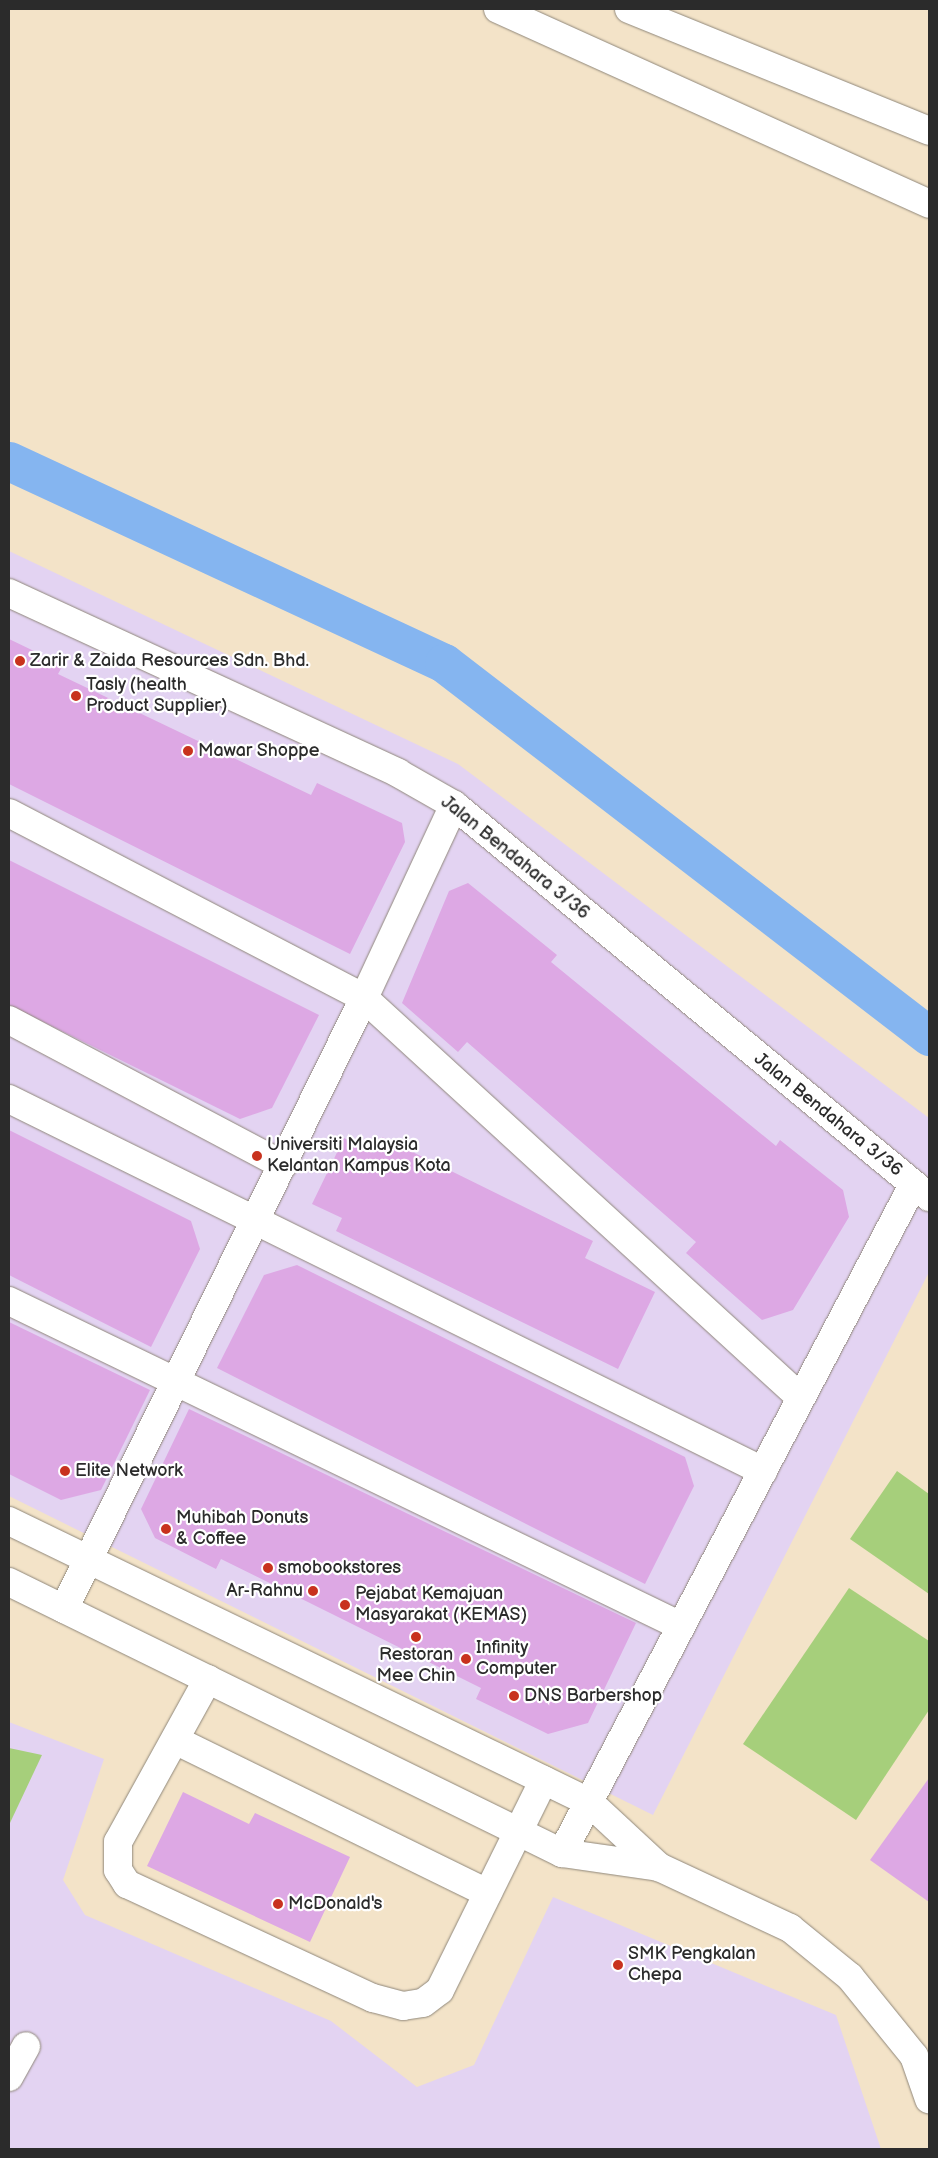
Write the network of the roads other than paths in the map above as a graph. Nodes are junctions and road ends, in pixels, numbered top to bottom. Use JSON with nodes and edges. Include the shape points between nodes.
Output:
{"nodes":[{"id":1,"x":498,"y":9,"type":"edge"},
{"id":2,"x":629,"y":9,"type":"edge"},
{"id":3,"x":929,"y":131,"type":"edge"},
{"id":4,"x":929,"y":204,"type":"edge"},
{"id":5,"x":9,"y":593,"type":"edge"},
{"id":6,"x":454,"y":805,"type":"junction"},
{"id":7,"x":9,"y":813,"type":"edge"},
{"id":8,"x":364,"y":998,"type":"junction"},
{"id":9,"x":9,"y":1020,"type":"edge"},
{"id":10,"x":9,"y":1100,"type":"edge"},
{"id":11,"x":283,"y":1165,"type":"junction"},
{"id":12,"x":921,"y":1191,"type":"edge"},
{"id":13,"x":254,"y":1223,"type":"junction"},
{"id":14,"x":9,"y":1301,"type":"edge"},
{"id":15,"x":177,"y":1382,"type":"junction"},
{"id":16,"x":801,"y":1398,"type":"junction"},
{"id":17,"x":763,"y":1471,"type":"junction"},
{"id":18,"x":9,"y":1520,"type":"edge"},
{"id":19,"x":88,"y":1559,"type":"junction"},
{"id":20,"x":9,"y":1582,"type":"edge"},
{"id":21,"x":64,"y":1609,"type":"junction"},
{"id":22,"x":681,"y":1626,"type":"junction"},
{"id":23,"x":208,"y":1679,"type":"junction"},
{"id":24,"x":175,"y":1740,"type":"junction"},
{"id":25,"x":544,"y":1780,"type":"junction"},
{"id":26,"x":589,"y":1802,"type":"junction"},
{"id":27,"x":518,"y":1832,"type":"junction"},
{"id":28,"x":562,"y":1853,"type":"junction"},
{"id":29,"x":659,"y":1867,"type":"junction"},
{"id":30,"x":488,"y":1893,"type":"junction"},
{"id":31,"x":26,"y":2046,"type":"dead end"},
{"id":32,"x":922,"y":2056,"type":"edge"},
{"id":33,"x":9,"y":2077,"type":"edge"},
{"id":34,"x":929,"y":2099,"type":"edge"}],
"edges":[{"from":1,"to":4,"type":"street"},
{"from":2,"to":3,"type":"street"},
{"from":5,"to":6,"type":"street","name":"Jalan Bendahara 3/36","via":[[398,773]]},
{"from":6,"to":8,"type":"street"},
{"from":6,"to":12,"type":"street","name":"Jalan Bendahara 3/36"},
{"from":7,"to":8,"type":"street"},
{"from":8,"to":11,"type":"street"},
{"from":8,"to":16,"type":"street"},
{"from":9,"to":11,"type":"street"},
{"from":10,"to":13,"type":"street"},
{"from":11,"to":13,"type":"street"},
{"from":12,"to":16,"type":"street"},
{"from":13,"to":15,"type":"street"},
{"from":13,"to":17,"type":"street"},
{"from":14,"to":15,"type":"street"},
{"from":15,"to":19,"type":"street"},
{"from":15,"to":22,"type":"street"},
{"from":16,"to":17,"type":"street"},
{"from":17,"to":22,"type":"street"},
{"from":18,"to":19,"type":"street"},
{"from":19,"to":21,"type":"street"},
{"from":19,"to":25,"type":"street"},
{"from":20,"to":21,"type":"street"},
{"from":21,"to":23,"type":"street"},
{"from":22,"to":26,"type":"street"},
{"from":23,"to":24,"type":"street"},
{"from":23,"to":27,"type":"street"},
{"from":24,"to":30,"type":"street"},
{"from":24,"to":30,"type":"street","via":[[118,1842],[118,1870],[127,1884],[373,1998],[403,2006],[423,2003],[440,1990]]},
{"from":25,"to":26,"type":"street"},
{"from":25,"to":27,"type":"street"},
{"from":26,"to":28,"type":"street"},
{"from":26,"to":29,"type":"street"},
{"from":27,"to":28,"type":"street"},
{"from":27,"to":30,"type":"street"},
{"from":28,"to":29,"type":"street"},
{"from":29,"to":32,"type":"street","via":[[790,1928],[850,1977]]},
{"from":31,"to":33,"type":"street"},
{"from":32,"to":34,"type":"street"}]}
